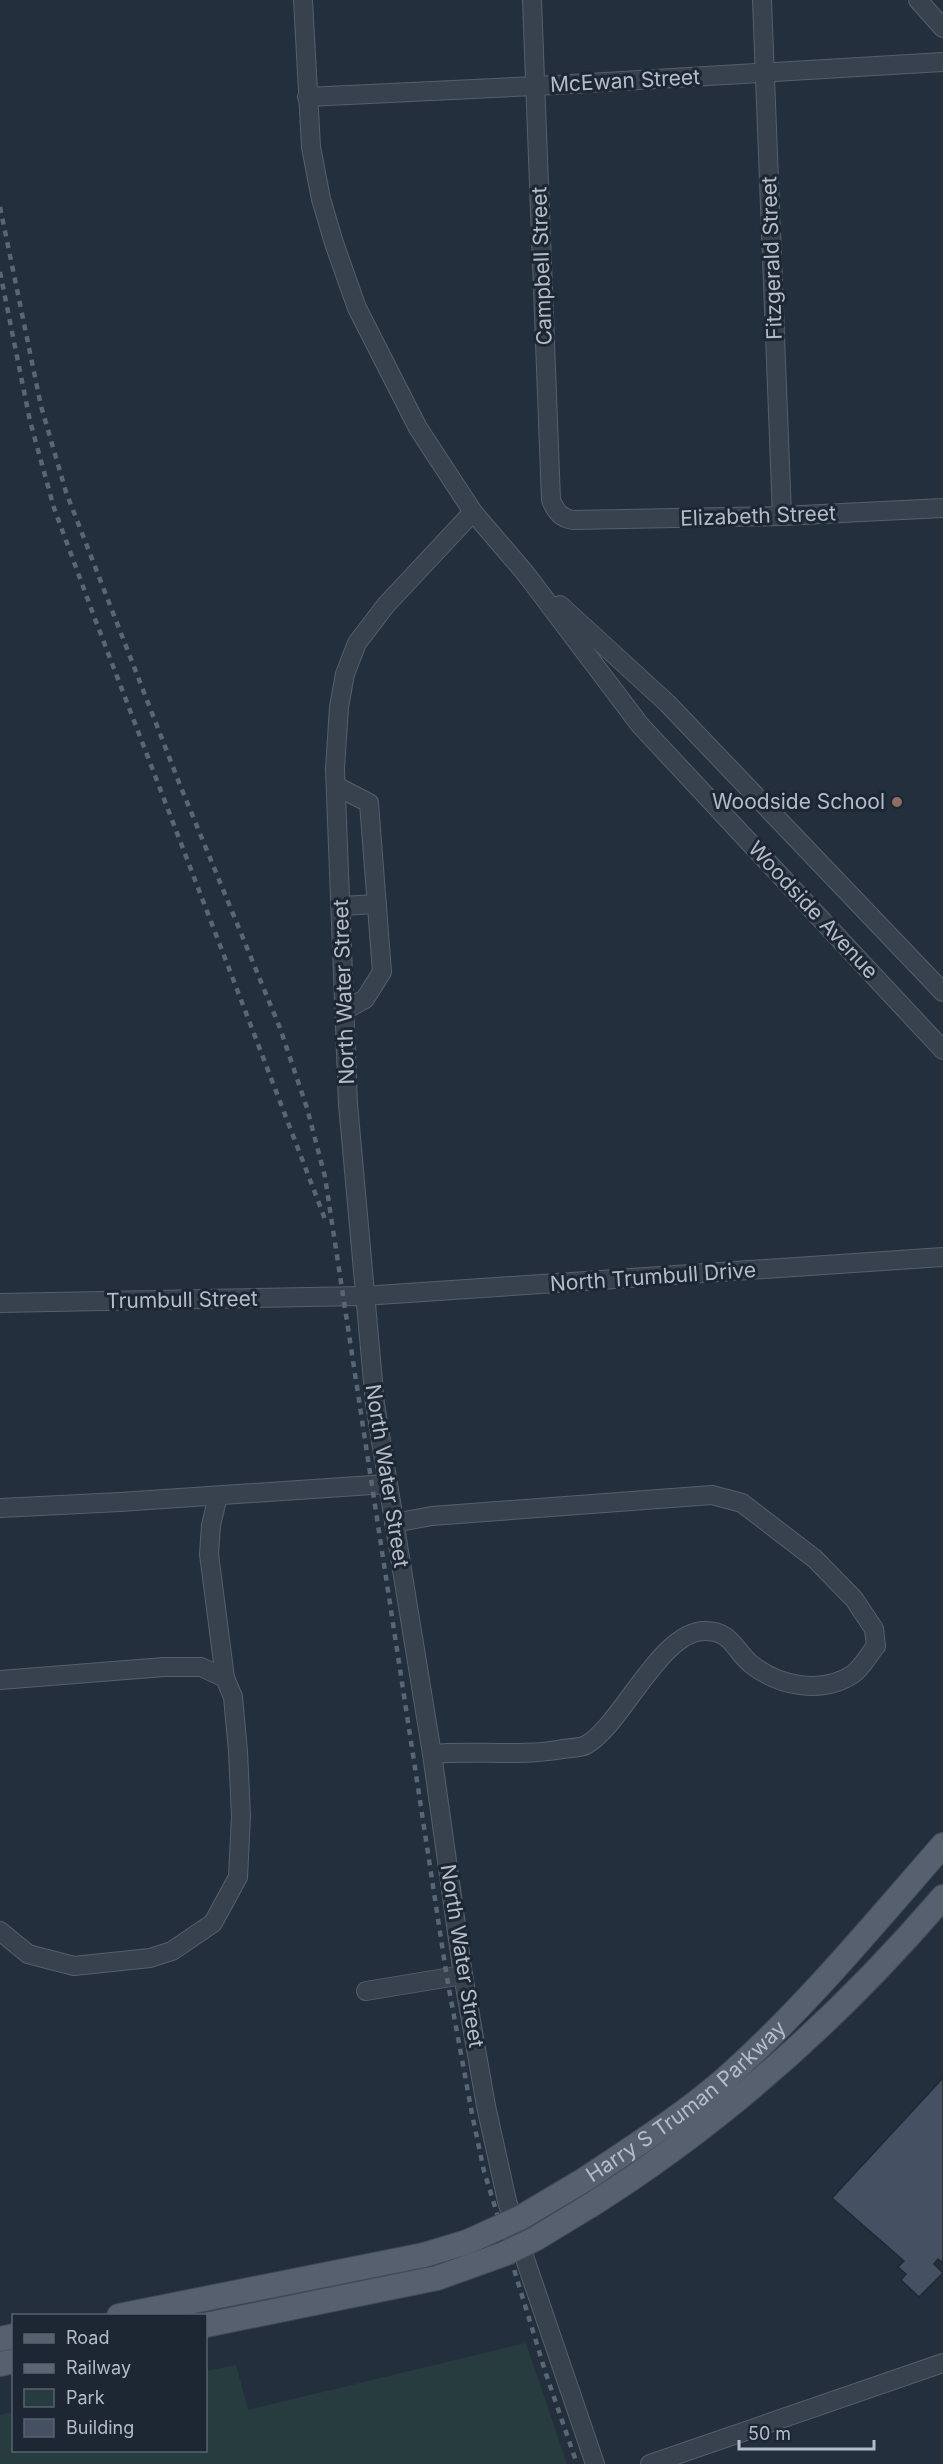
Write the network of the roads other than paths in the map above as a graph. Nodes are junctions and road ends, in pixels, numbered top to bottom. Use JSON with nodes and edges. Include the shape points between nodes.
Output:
{"nodes":[{"id":1,"x":303,"y":0,"type":"edge"},
{"id":2,"x":532,"y":0,"type":"edge"},
{"id":3,"x":762,"y":0,"type":"edge"},
{"id":4,"x":918,"y":0,"type":"edge"},
{"id":5,"x":943,"y":28,"type":"edge"},
{"id":6,"x":943,"y":62,"type":"edge"},
{"id":7,"x":765,"y":73,"type":"junction"},
{"id":8,"x":536,"y":86,"type":"junction"},
{"id":9,"x":307,"y":97,"type":"junction"},
{"id":10,"x":943,"y":508,"type":"edge"},
{"id":11,"x":473,"y":512,"type":"junction"},
{"id":12,"x":782,"y":516,"type":"junction"},
{"id":13,"x":573,"y":520,"type":"joint"},
{"id":14,"x":526,"y":574,"type":"junction"},
{"id":15,"x":336,"y":786,"type":"junction"},
{"id":16,"x":377,"y":904,"type":"junction"},
{"id":17,"x":341,"y":906,"type":"junction"},
{"id":18,"x":943,"y":992,"type":"edge"},
{"id":19,"x":345,"y":1011,"type":"junction"},
{"id":20,"x":943,"y":1050,"type":"edge"},
{"id":21,"x":943,"y":1257,"type":"edge"},
{"id":22,"x":363,"y":1296,"type":"junction"},
{"id":23,"x":0,"y":1303,"type":"edge"},
{"id":24,"x":387,"y":1484,"type":"junction"},
{"id":25,"x":218,"y":1496,"type":"junction"},
{"id":26,"x":0,"y":1508,"type":"edge"},
{"id":27,"x":394,"y":1523,"type":"junction"},
{"id":28,"x":225,"y":1678,"type":"junction"},
{"id":29,"x":0,"y":1680,"type":"edge"},
{"id":30,"x":432,"y":1754,"type":"junction"},
{"id":31,"x":943,"y":1845,"type":"edge"},
{"id":32,"x":943,"y":1896,"type":"edge"},
{"id":33,"x":0,"y":1930,"type":"edge"},
{"id":34,"x":463,"y":1974,"type":"junction"},
{"id":35,"x":366,"y":1991,"type":"dead end"},
{"id":36,"x":129,"y":2314,"type":"edge"},
{"id":37,"x":207,"y":2325,"type":"edge"},
{"id":38,"x":943,"y":2363,"type":"edge"},
{"id":39,"x":595,"y":2464,"type":"edge"},
{"id":40,"x":650,"y":2464,"type":"edge"}],
"edges":[{"from":1,"to":9,"type":"street"},
{"from":2,"to":8,"type":"street","name":"Campbell Street"},
{"from":3,"to":7,"type":"street","name":"Fitzgerald Street"},
{"from":4,"to":5,"type":"street"},
{"from":6,"to":7,"type":"street","name":"McEwan Street"},
{"from":7,"to":8,"type":"street","name":"McEwan Street"},
{"from":7,"to":12,"type":"street","name":"Fitzgerald Street"},
{"from":8,"to":9,"type":"street","name":"McEwan Street"},
{"from":8,"to":13,"type":"street","name":"Campbell Street","via":[[550,500],[564,518]]},
{"from":9,"to":11,"type":"street","name":"Woodside Avenue","via":[[321,199],[347,281],[418,428]]},
{"from":10,"to":12,"type":"street","name":"Elizabeth Street"},
{"from":11,"to":14,"type":"street","name":"Woodside Avenue"},
{"from":11,"to":15,"type":"street","name":"North Water Street","via":[[386,605],[357,643],[345,674],[339,707]]},
{"from":12,"to":13,"type":"street","name":"Elizabeth Street"},
{"from":14,"to":18,"type":"street","name":"Woodside Avenue","via":[[667,704]]},
{"from":14,"to":20,"type":"street","name":"Woodside Avenue","via":[[640,725]]},
{"from":15,"to":16,"type":"street","via":[[369,803]]},
{"from":15,"to":17,"type":"street","name":"North Water Street"},
{"from":16,"to":17,"type":"street"},
{"from":16,"to":19,"type":"street","via":[[382,972],[365,999]]},
{"from":17,"to":19,"type":"street","name":"North Water Street"},
{"from":19,"to":22,"type":"street","name":"North Water Street"},
{"from":21,"to":22,"type":"street","name":"North Trumbull Drive"},
{"from":22,"to":23,"type":"street","name":"Trumbull Street"},
{"from":22,"to":24,"type":"street","name":"North Water Street"},
{"from":24,"to":25,"type":"street"},
{"from":24,"to":27,"type":"street","name":"North Water Street"},
{"from":25,"to":26,"type":"street"},
{"from":25,"to":28,"type":"street","via":[[209,1554]]},
{"from":27,"to":30,"type":"street","name":"North Water Street"},
{"from":27,"to":30,"type":"street","via":[[432,1516],[712,1495],[742,1503],[815,1559],[854,1599],[874,1629],[876,1646],[853,1674],[825,1685],[793,1685],[771,1678],[750,1663],[729,1638],[706,1631],[692,1633],[656,1663],[585,1745],[538,1753]]},
{"from":28,"to":29,"type":"street","via":[[201,1667],[164,1667]]},
{"from":28,"to":33,"type":"street","via":[[233,1697],[238,1751],[238,1878],[213,1923],[172,1951],[150,1958],[74,1966],[28,1954]]},
{"from":30,"to":34,"type":"street","name":"North Water Street"},
{"from":31,"to":36,"type":"main road","name":"Harry S Truman Parkway","bridge":true,"via":[[817,1988],[724,2079],[680,2115],[520,2218],[467,2242],[424,2254]]},
{"from":32,"to":37,"type":"main road","name":"Harry S Truman Parkway","bridge":true,"via":[[818,2029],[760,2081],[642,2173],[535,2239],[437,2278]]},
{"from":34,"to":35,"type":"street"},
{"from":34,"to":39,"type":"street","name":"North Water Street","via":[[507,2201]]},
{"from":38,"to":40,"type":"street"}]}
